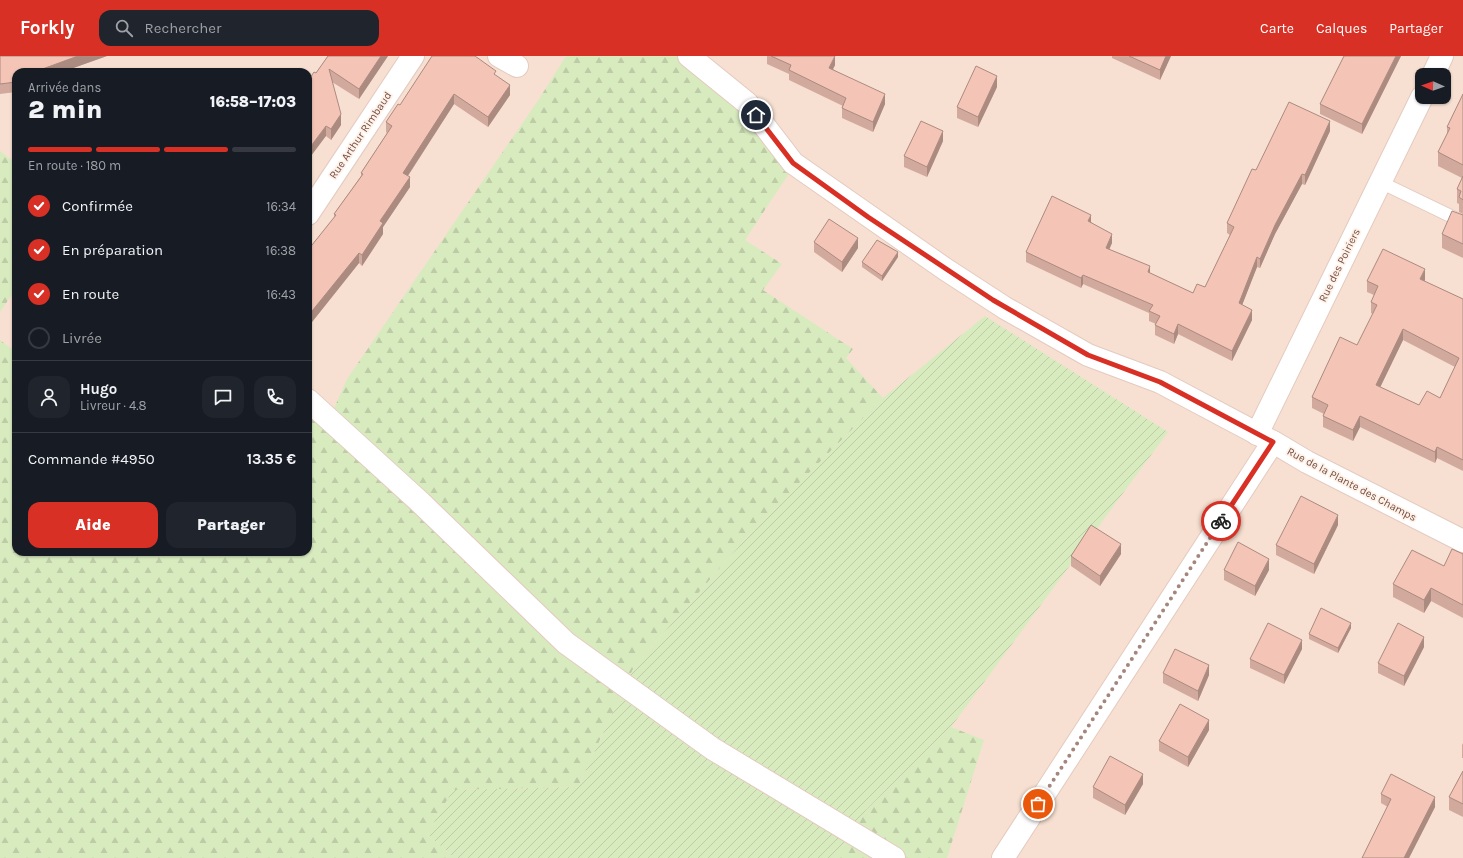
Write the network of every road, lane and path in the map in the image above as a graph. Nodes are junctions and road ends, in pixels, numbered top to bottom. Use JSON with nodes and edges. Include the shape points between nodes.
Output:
{"nodes":[{"id":1,"x":413,"y":56,"type":"edge"},
{"id":2,"x":689,"y":56,"type":"edge"},
{"id":3,"x":1442,"y":56,"type":"edge"},
{"id":4,"x":1436,"y":68,"type":"edge"},
{"id":5,"x":1419,"y":104,"type":"edge"},
{"id":6,"x":1380,"y":182,"type":"junction"},
{"id":7,"x":312,"y":208,"type":"edge"},
{"id":8,"x":1463,"y":222,"type":"edge"},
{"id":9,"x":312,"y":404,"type":"edge"},
{"id":10,"x":1265,"y":438,"type":"junction"},
{"id":11,"x":1463,"y":541,"type":"edge"},
{"id":12,"x":894,"y":858,"type":"edge"},
{"id":13,"x":1003,"y":858,"type":"edge"}],
"edges":[{"from":1,"to":7,"type":"street","name":"Rue Arthur Rimbaud"},
{"from":2,"to":10,"type":"street","name":"Rue de la Plante des Champs","via":[[746,102],[793,163],[945,269],[1005,308],[1088,355],[1160,382]]},
{"from":3,"to":4,"type":"street"},
{"from":5,"to":6,"type":"street","name":"Rue des Poiriers"},
{"from":6,"to":8,"type":"lane"},
{"from":6,"to":10,"type":"street","name":"Rue des Poiriers"},
{"from":9,"to":12,"type":"street","via":[[421,503],[566,643],[713,749]]},
{"from":10,"to":11,"type":"street","name":"Rue de la Plante des Champs"},
{"from":10,"to":13,"type":"street","name":"Rue des Poiriers"}]}
